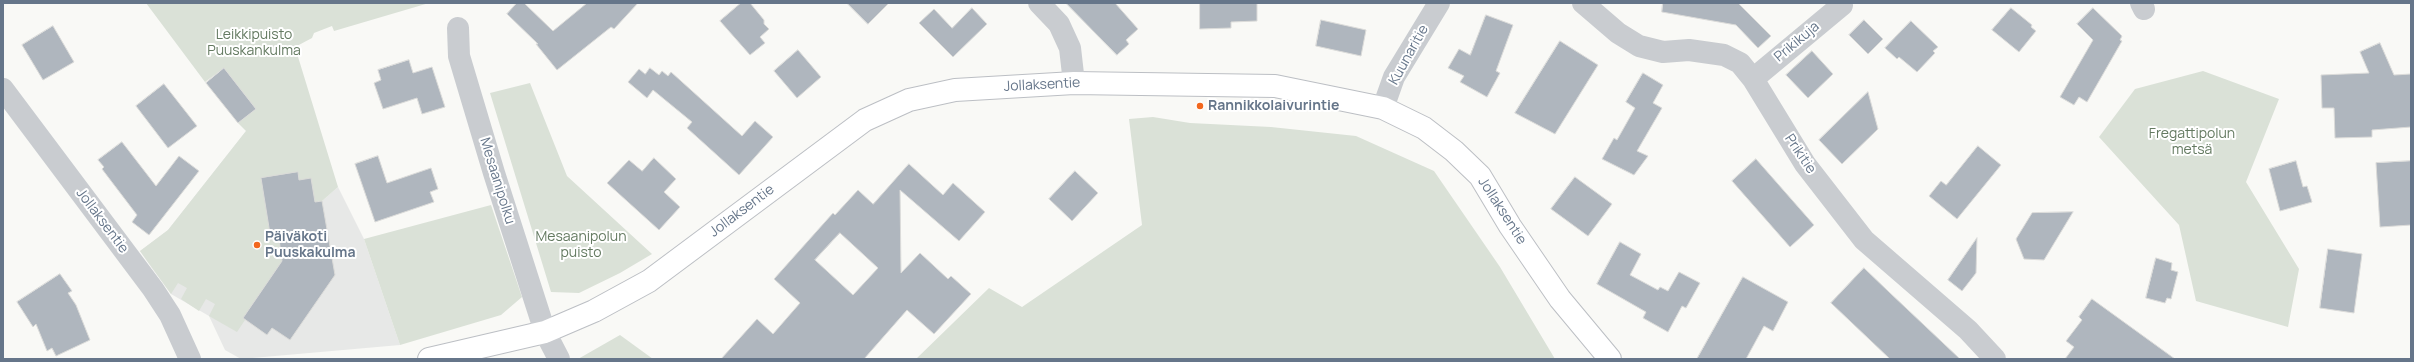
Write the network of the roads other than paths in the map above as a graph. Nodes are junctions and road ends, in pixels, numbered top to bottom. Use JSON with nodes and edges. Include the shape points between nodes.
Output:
{"nodes":[{"id":1,"x":1039,"y":3,"type":"edge"},
{"id":2,"x":1439,"y":3,"type":"edge"},
{"id":3,"x":1583,"y":3,"type":"edge"},
{"id":4,"x":1842,"y":4,"type":"dead end"},
{"id":5,"x":458,"y":28,"type":"dead end"},
{"id":6,"x":1753,"y":79,"type":"junction"},
{"id":7,"x":1074,"y":83,"type":"junction"},
{"id":8,"x":3,"y":89,"type":"edge"},
{"id":9,"x":1383,"y":108,"type":"junction"},
{"id":10,"x":545,"y":332,"type":"junction"},
{"id":11,"x":190,"y":359,"type":"edge"},
{"id":12,"x":429,"y":359,"type":"edge"},
{"id":13,"x":559,"y":359,"type":"edge"},
{"id":14,"x":1610,"y":359,"type":"edge"},
{"id":15,"x":1995,"y":359,"type":"edge"}],
"edges":[{"from":1,"to":7,"type":"street","via":[[1059,24],[1070,48]]},
{"from":2,"to":9,"type":"street","name":"Kuunaritie","via":[[1394,77]]},
{"from":3,"to":6,"type":"street","name":"Prikitie","via":[[1618,33],[1639,46],[1663,52],[1689,50],[1724,55],[1740,63]]},
{"from":4,"to":6,"type":"street","name":"Prikikuja"},
{"from":5,"to":10,"type":"street","name":"Mesaanipolku","via":[[459,56]]},
{"from":6,"to":15,"type":"street","name":"Prikitie","via":[[1805,164],[1864,240],[1968,330]]},
{"from":7,"to":9,"type":"main road","name":"Jollaksentie","via":[[1275,86]]},
{"from":7,"to":10,"type":"main road","name":"Jollaksentie","via":[[955,90],[909,100],[865,120],[649,281],[594,311]]},
{"from":8,"to":11,"type":"street","name":"Jollaksentie","via":[[152,289],[170,315]]},
{"from":9,"to":14,"type":"main road","name":"Jollaksentie","via":[[1424,128],[1454,151],[1480,176],[1510,226],[1560,299]]},
{"from":10,"to":12,"type":"main road","name":"Jollaksentie"},
{"from":10,"to":13,"type":"street","name":"Mesaanipolku"}]}
